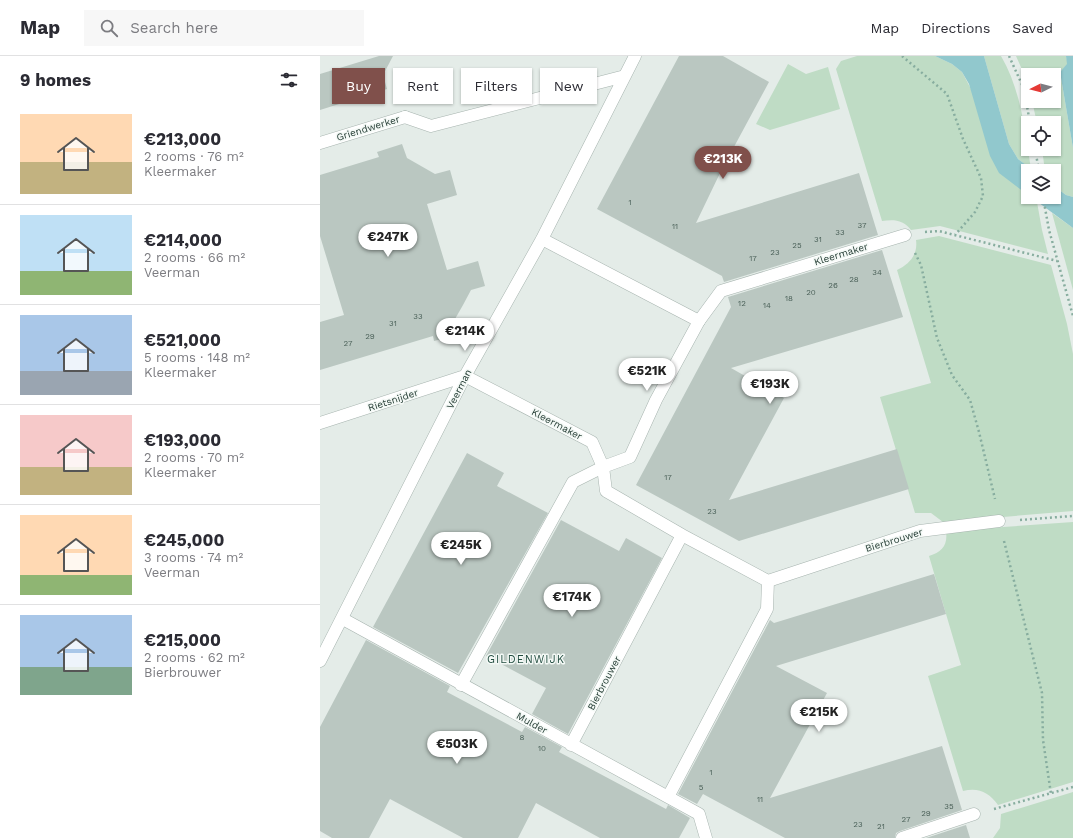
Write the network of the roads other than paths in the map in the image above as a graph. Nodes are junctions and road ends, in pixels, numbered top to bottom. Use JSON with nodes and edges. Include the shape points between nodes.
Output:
{"nodes":[{"id":1,"x":636,"y":56,"type":"edge"},
{"id":2,"x":625,"y":76,"type":"junction"},
{"id":3,"x":320,"y":143,"type":"edge"},
{"id":4,"x":905,"y":235,"type":"road end"},
{"id":5,"x":542,"y":239,"type":"junction"},
{"id":6,"x":699,"y":321,"type":"junction"},
{"id":7,"x":466,"y":376,"type":"junction"},
{"id":8,"x":320,"y":423,"type":"edge"},
{"id":9,"x":603,"y":467,"type":"junction"},
{"id":10,"x":1000,"y":521,"type":"road end"},
{"id":11,"x":682,"y":535,"type":"junction"},
{"id":12,"x":768,"y":581,"type":"junction"},
{"id":13,"x":343,"y":619,"type":"junction"},
{"id":14,"x":320,"y":661,"type":"edge"},
{"id":15,"x":460,"y":685,"type":"junction"},
{"id":16,"x":571,"y":745,"type":"junction"},
{"id":17,"x":668,"y":797,"type":"junction"},
{"id":18,"x":974,"y":814,"type":"road end"},
{"id":19,"x":706,"y":838,"type":"edge"},
{"id":20,"x":902,"y":838,"type":"edge"}],
"edges":[{"from":1,"to":2,"type":"street","name":"Veerman"},
{"from":2,"to":3,"type":"street","name":"Griendwerker","via":[[431,126],[405,117]]},
{"from":2,"to":5,"type":"street","name":"Veerman"},
{"from":4,"to":6,"type":"street","name":"Kleermaker","via":[[721,291]]},
{"from":5,"to":6,"type":"street"},
{"from":5,"to":7,"type":"street","name":"Veerman"},
{"from":6,"to":9,"type":"street","name":"Kleermaker","via":[[656,400],[630,456]]},
{"from":7,"to":8,"type":"street","name":"Rietsnijder"},
{"from":7,"to":9,"type":"street","name":"Kleermaker","via":[[592,442]]},
{"from":7,"to":13,"type":"street","name":"Veerman"},
{"from":9,"to":11,"type":"street","via":[[606,491]]},
{"from":9,"to":15,"type":"street","via":[[573,482]]},
{"from":10,"to":12,"type":"street","name":"Bierbrouwer","via":[[920,531]]},
{"from":11,"to":12,"type":"street"},
{"from":11,"to":16,"type":"street","name":"Bierbrouwer"},
{"from":12,"to":17,"type":"street","via":[[767,610]]},
{"from":13,"to":14,"type":"street","name":"Veerman"},
{"from":13,"to":15,"type":"street","name":"Mulder"},
{"from":15,"to":16,"type":"street","name":"Mulder"},
{"from":16,"to":17,"type":"street","name":"Mulder"},
{"from":17,"to":19,"type":"street","name":"Mulder","via":[[699,814]]},
{"from":18,"to":20,"type":"street"}]}
